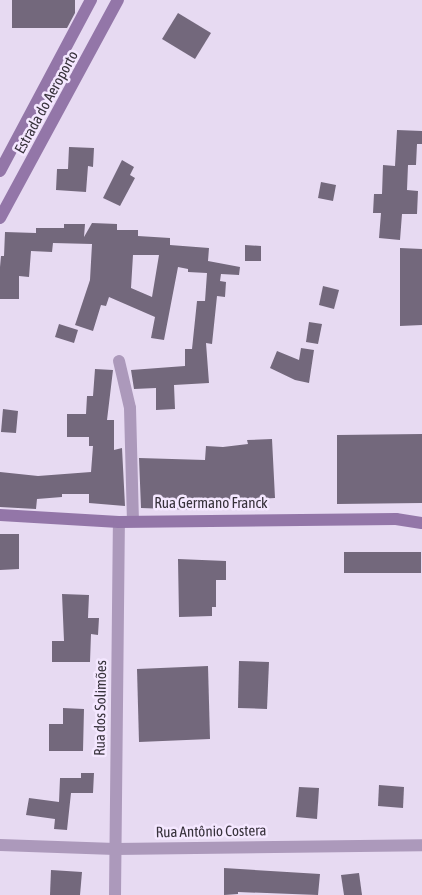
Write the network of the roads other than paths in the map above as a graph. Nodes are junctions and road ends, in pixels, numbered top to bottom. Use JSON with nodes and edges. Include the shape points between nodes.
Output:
{"nodes":[{"id":1,"x":91,"y":0,"type":"edge"},
{"id":2,"x":118,"y":0,"type":"edge"},
{"id":3,"x":0,"y":171,"type":"edge"},
{"id":4,"x":0,"y":218,"type":"edge"},
{"id":5,"x":118,"y":361,"type":"dead end"},
{"id":6,"x":0,"y":515,"type":"edge"},
{"id":7,"x":133,"y":519,"type":"junction"},
{"id":8,"x":119,"y":522,"type":"junction"},
{"id":9,"x":422,"y":523,"type":"edge"},
{"id":10,"x":0,"y":845,"type":"edge"},
{"id":11,"x":422,"y":845,"type":"edge"},
{"id":12,"x":115,"y":849,"type":"junction"},
{"id":13,"x":115,"y":895,"type":"edge"}],
"edges":[{"from":1,"to":3,"type":"main road","name":"Estrada do Aeroporto"},
{"from":2,"to":4,"type":"main road","name":"Estrada do Aeroporto"},
{"from":5,"to":7,"type":"street","via":[[130,408]]},
{"from":6,"to":8,"type":"main road","name":"Rua Germano Franck"},
{"from":7,"to":8,"type":"main road","name":"Rua Germano Franck"},
{"from":7,"to":9,"type":"main road","name":"Rua Germano Franck","via":[[396,519]]},
{"from":8,"to":12,"type":"street","name":"Rua dos Solimões"},
{"from":10,"to":12,"type":"street","name":"Rua Antônio Costera"},
{"from":11,"to":12,"type":"street","name":"Rua Antônio Costera"},
{"from":12,"to":13,"type":"street","name":"Rua dos Solimões"}]}
